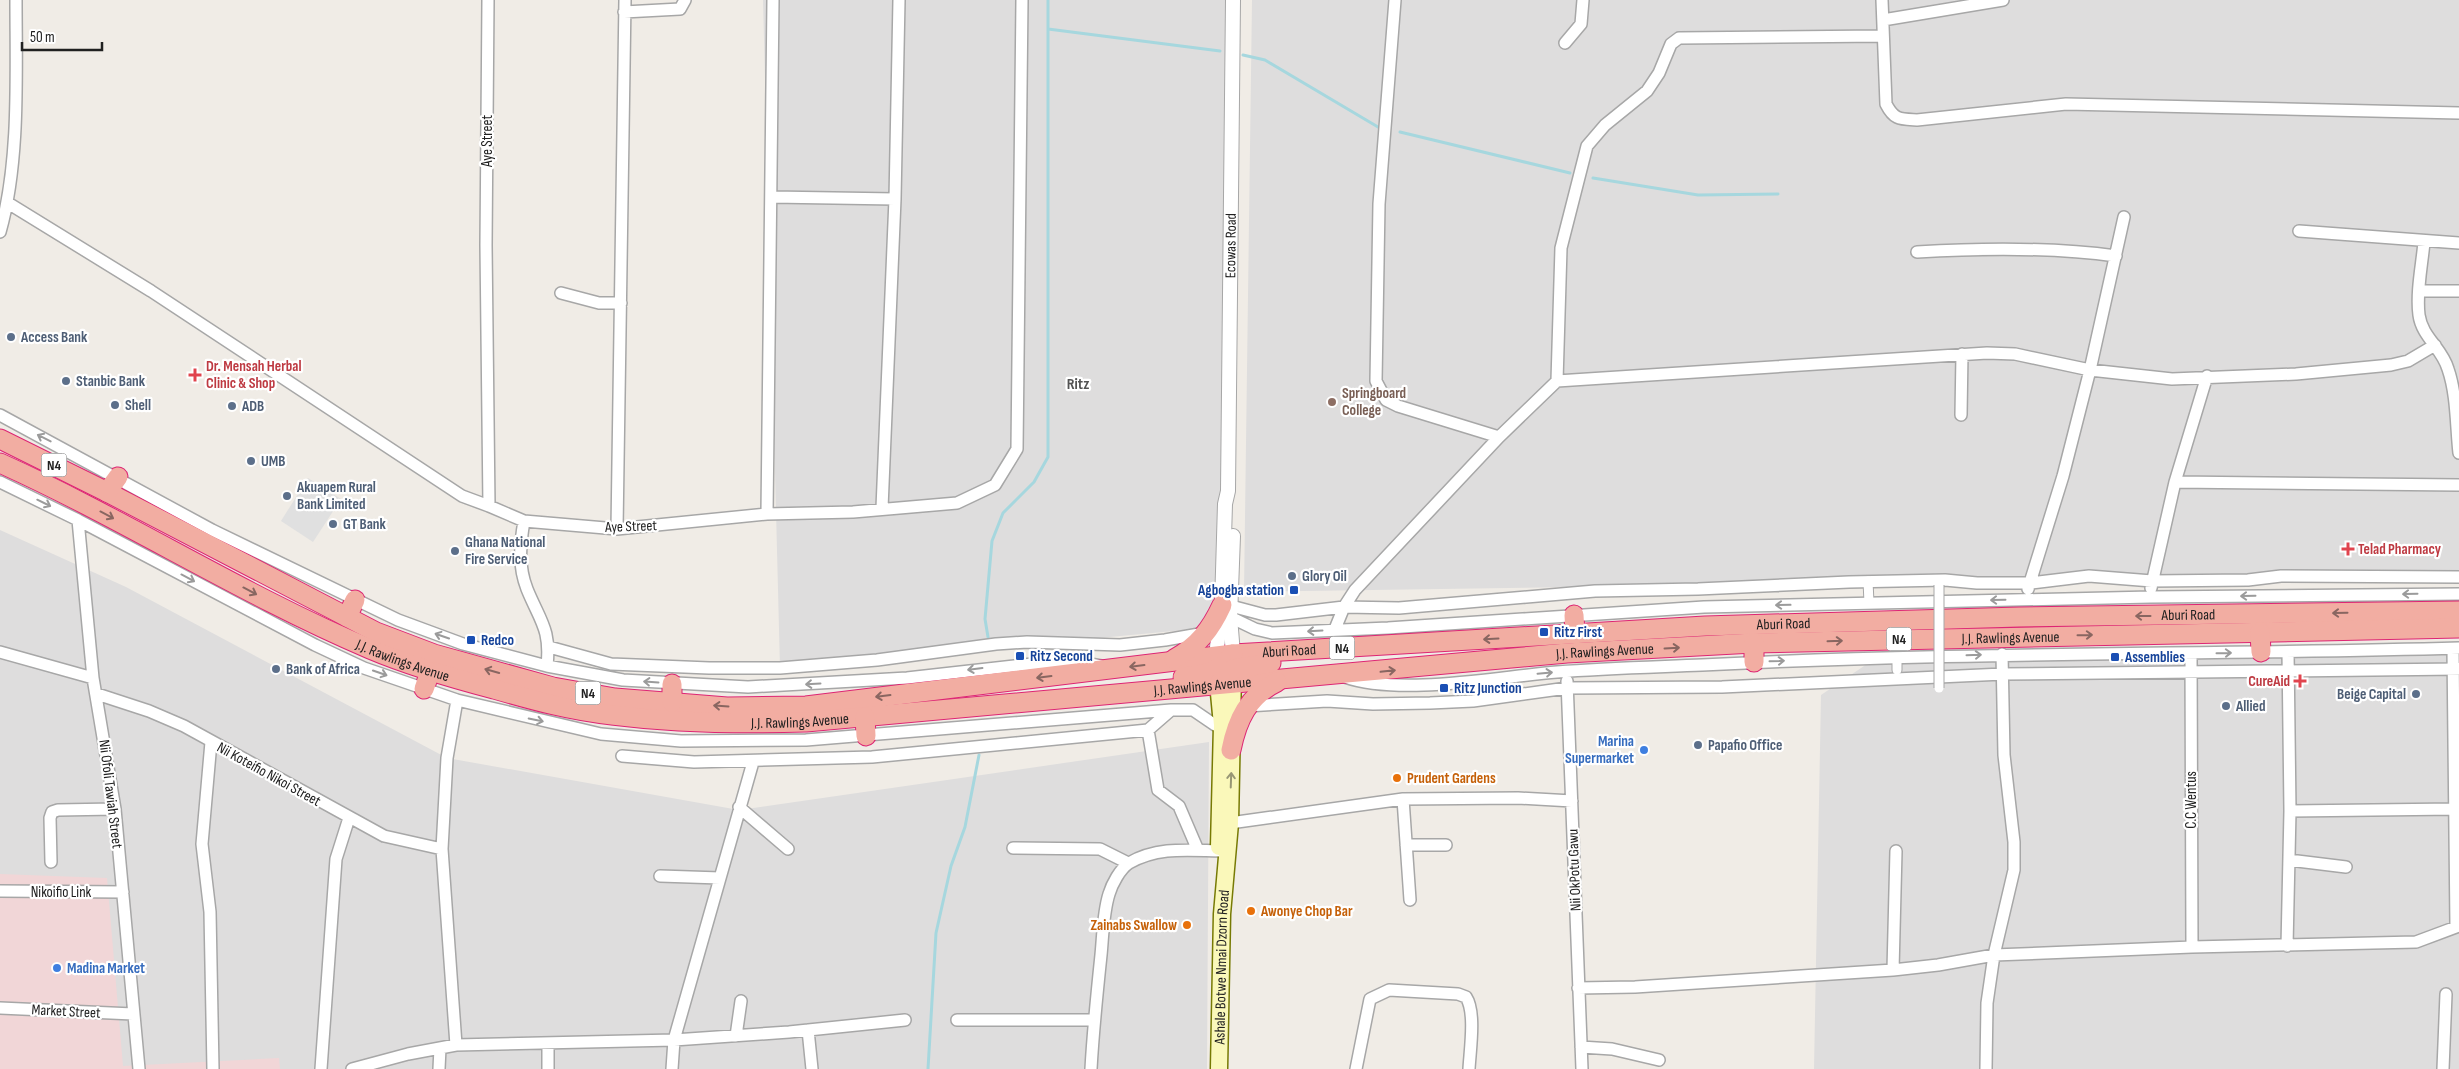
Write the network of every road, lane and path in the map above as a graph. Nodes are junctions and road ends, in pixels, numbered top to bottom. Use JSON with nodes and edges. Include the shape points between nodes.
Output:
{"nodes":[{"id":1,"x":16,"y":0,"type":"edge"},
{"id":2,"x":488,"y":0,"type":"edge"},
{"id":3,"x":625,"y":0,"type":"edge"},
{"id":4,"x":684,"y":0,"type":"edge"},
{"id":5,"x":773,"y":0,"type":"edge"},
{"id":6,"x":899,"y":0,"type":"edge"},
{"id":7,"x":1022,"y":0,"type":"edge"},
{"id":8,"x":1232,"y":0,"type":"edge"},
{"id":9,"x":1395,"y":0,"type":"edge"},
{"id":10,"x":1583,"y":0,"type":"edge"},
{"id":11,"x":1882,"y":0,"type":"edge"},
{"id":12,"x":2003,"y":0,"type":"edge"},
{"id":13,"x":624,"y":12,"type":"junction"},
{"id":14,"x":1883,"y":20,"type":"junction"},
{"id":15,"x":1882,"y":36,"type":"junction"},
{"id":16,"x":1565,"y":43,"type":"dead end"},
{"id":17,"x":2459,"y":113,"type":"edge"},
{"id":18,"x":772,"y":197,"type":"junction"},
{"id":19,"x":895,"y":199,"type":"junction"},
{"id":20,"x":8,"y":203,"type":"junction"},
{"id":21,"x":2124,"y":217,"type":"dead end"},
{"id":22,"x":2300,"y":231,"type":"dead end"},
{"id":23,"x":0,"y":232,"type":"edge"},
{"id":24,"x":2424,"y":242,"type":"junction"},
{"id":25,"x":2459,"y":243,"type":"edge"},
{"id":26,"x":1917,"y":252,"type":"dead end"},
{"id":27,"x":2116,"y":256,"type":"junction"},
{"id":28,"x":2420,"y":291,"type":"junction"},
{"id":29,"x":2459,"y":292,"type":"edge"},
{"id":30,"x":561,"y":293,"type":"dead end"},
{"id":31,"x":621,"y":303,"type":"junction"},
{"id":32,"x":2435,"y":346,"type":"junction"},
{"id":33,"x":1962,"y":354,"type":"junction"},
{"id":34,"x":2090,"y":370,"type":"junction"},
{"id":35,"x":2207,"y":376,"type":"junction"},
{"id":36,"x":1557,"y":381,"type":"junction"},
{"id":37,"x":0,"y":415,"type":"edge"},
{"id":38,"x":1961,"y":415,"type":"dead end"},
{"id":39,"x":1499,"y":437,"type":"junction"},
{"id":40,"x":0,"y":439,"type":"edge"},
{"id":41,"x":2459,"y":453,"type":"edge"},
{"id":42,"x":0,"y":463,"type":"edge"},
{"id":43,"x":0,"y":482,"type":"edge"},
{"id":44,"x":2175,"y":482,"type":"junction"},
{"id":45,"x":112,"y":485,"type":"junction"},
{"id":46,"x":2459,"y":485,"type":"edge"},
{"id":47,"x":489,"y":506,"type":"junction"},
{"id":48,"x":882,"y":508,"type":"junction"},
{"id":49,"x":767,"y":514,"type":"junction"},
{"id":50,"x":78,"y":520,"type":"junction"},
{"id":51,"x":524,"y":521,"type":"junction"},
{"id":52,"x":617,"y":529,"type":"junction"},
{"id":53,"x":2459,"y":577,"type":"edge"},
{"id":54,"x":1868,"y":581,"type":"junction"},
{"id":55,"x":2152,"y":581,"type":"junction"},
{"id":56,"x":2031,"y":583,"type":"junction"},
{"id":57,"x":1939,"y":585,"type":"dead end"},
{"id":58,"x":2459,"y":594,"type":"edge"},
{"id":59,"x":2151,"y":597,"type":"junction"},
{"id":60,"x":355,"y":600,"type":"junction"},
{"id":61,"x":2024,"y":600,"type":"junction"},
{"id":62,"x":1869,"y":603,"type":"junction"},
{"id":63,"x":1229,"y":605,"type":"junction"},
{"id":64,"x":2222,"y":605,"type":"junction"},
{"id":65,"x":1344,"y":607,"type":"junction"},
{"id":66,"x":2459,"y":611,"type":"edge"},
{"id":67,"x":1574,"y":615,"type":"junction"},
{"id":68,"x":347,"y":617,"type":"junction"},
{"id":69,"x":2459,"y":628,"type":"edge"},
{"id":70,"x":1335,"y":630,"type":"junction"},
{"id":71,"x":1208,"y":632,"type":"junction"},
{"id":72,"x":2260,"y":632,"type":"junction"},
{"id":73,"x":1575,"y":634,"type":"junction"},
{"id":74,"x":1754,"y":643,"type":"junction"},
{"id":75,"x":549,"y":647,"type":"junction"},
{"id":76,"x":2456,"y":649,"type":"edge"},
{"id":77,"x":0,"y":652,"type":"edge"},
{"id":78,"x":2261,"y":652,"type":"junction"},
{"id":79,"x":2288,"y":652,"type":"junction"},
{"id":80,"x":2191,"y":653,"type":"junction"},
{"id":81,"x":2002,"y":654,"type":"junction"},
{"id":82,"x":1897,"y":658,"type":"junction"},
{"id":83,"x":1167,"y":662,"type":"junction"},
{"id":84,"x":1754,"y":662,"type":"junction"},
{"id":85,"x":547,"y":666,"type":"junction"},
{"id":86,"x":1110,"y":669,"type":"joint"},
{"id":87,"x":2456,"y":669,"type":"edge"},
{"id":88,"x":1225,"y":670,"type":"junction"},
{"id":89,"x":1897,"y":670,"type":"dead end"},
{"id":90,"x":1568,"y":671,"type":"junction"},
{"id":91,"x":2288,"y":671,"type":"junction"},
{"id":92,"x":2191,"y":672,"type":"junction"},
{"id":93,"x":2003,"y":674,"type":"junction"},
{"id":94,"x":1340,"y":675,"type":"junction"},
{"id":95,"x":93,"y":678,"type":"junction"},
{"id":96,"x":427,"y":680,"type":"junction"},
{"id":97,"x":1282,"y":680,"type":"junction"},
{"id":98,"x":1568,"y":688,"type":"junction"},
{"id":99,"x":1939,"y":688,"type":"dead end"},
{"id":100,"x":672,"y":693,"type":"junction"},
{"id":101,"x":97,"y":694,"type":"junction"},
{"id":102,"x":457,"y":700,"type":"junction"},
{"id":103,"x":1247,"y":706,"type":"junction"},
{"id":104,"x":1171,"y":710,"type":"junction"},
{"id":105,"x":865,"y":717,"type":"junction"},
{"id":106,"x":1222,"y":725,"type":"junction"},
{"id":107,"x":1148,"y":730,"type":"junction"},
{"id":108,"x":866,"y":736,"type":"junction"},
{"id":109,"x":211,"y":742,"type":"junction"},
{"id":110,"x":1231,"y":750,"type":"junction"},
{"id":111,"x":622,"y":756,"type":"dead end"},
{"id":112,"x":753,"y":762,"type":"junction"},
{"id":113,"x":1403,"y":799,"type":"junction"},
{"id":114,"x":1572,"y":801,"type":"junction"},
{"id":115,"x":739,"y":807,"type":"junction"},
{"id":116,"x":115,"y":809,"type":"junction"},
{"id":117,"x":2455,"y":809,"type":"junction"},
{"id":118,"x":2290,"y":811,"type":"junction"},
{"id":119,"x":349,"y":818,"type":"junction"},
{"id":120,"x":1230,"y":822,"type":"junction"},
{"id":121,"x":1406,"y":844,"type":"junction"},
{"id":122,"x":1446,"y":845,"type":"dead end"},
{"id":123,"x":1013,"y":848,"type":"dead end"},
{"id":124,"x":1197,"y":848,"type":"junction"},
{"id":125,"x":442,"y":849,"type":"junction"},
{"id":126,"x":788,"y":849,"type":"dead end"},
{"id":127,"x":1896,"y":851,"type":"dead end"},
{"id":128,"x":1224,"y":855,"type":"junction"},
{"id":129,"x":2289,"y":860,"type":"junction"},
{"id":130,"x":51,"y":862,"type":"dead end"},
{"id":131,"x":1128,"y":864,"type":"junction"},
{"id":132,"x":2346,"y":867,"type":"dead end"},
{"id":133,"x":660,"y":876,"type":"dead end"},
{"id":134,"x":720,"y":878,"type":"junction"},
{"id":135,"x":0,"y":891,"type":"edge"},
{"id":136,"x":123,"y":892,"type":"junction"},
{"id":137,"x":1410,"y":900,"type":"dead end"},
{"id":138,"x":2458,"y":926,"type":"edge"},
{"id":139,"x":2192,"y":946,"type":"junction"},
{"id":140,"x":2287,"y":946,"type":"junction"},
{"id":141,"x":1994,"y":955,"type":"junction"},
{"id":142,"x":1893,"y":970,"type":"junction"},
{"id":143,"x":1578,"y":988,"type":"junction"},
{"id":144,"x":2446,"y":994,"type":"dead end"},
{"id":145,"x":741,"y":1001,"type":"dead end"},
{"id":146,"x":0,"y":1008,"type":"edge"},
{"id":147,"x":133,"y":1014,"type":"junction"},
{"id":148,"x":905,"y":1020,"type":"dead end"},
{"id":149,"x":957,"y":1020,"type":"dead end"},
{"id":150,"x":1094,"y":1020,"type":"junction"},
{"id":151,"x":808,"y":1030,"type":"junction"},
{"id":152,"x":736,"y":1036,"type":"junction"},
{"id":153,"x":674,"y":1040,"type":"junction"},
{"id":154,"x":548,"y":1044,"type":"junction"},
{"id":155,"x":456,"y":1045,"type":"junction"},
{"id":156,"x":1582,"y":1047,"type":"junction"},
{"id":157,"x":440,"y":1048,"type":"junction"},
{"id":158,"x":1659,"y":1060,"type":"dead end"},
{"id":159,"x":139,"y":1069,"type":"edge"},
{"id":160,"x":213,"y":1069,"type":"edge"},
{"id":161,"x":321,"y":1069,"type":"edge"},
{"id":162,"x":352,"y":1069,"type":"edge"},
{"id":163,"x":439,"y":1069,"type":"edge"},
{"id":164,"x":548,"y":1069,"type":"edge"},
{"id":165,"x":672,"y":1069,"type":"edge"},
{"id":166,"x":812,"y":1069,"type":"edge"},
{"id":167,"x":1091,"y":1069,"type":"edge"},
{"id":168,"x":1219,"y":1069,"type":"edge"},
{"id":169,"x":1356,"y":1069,"type":"edge"},
{"id":170,"x":1469,"y":1069,"type":"edge"},
{"id":171,"x":1582,"y":1069,"type":"edge"},
{"id":172,"x":1986,"y":1069,"type":"edge"},
{"id":173,"x":2443,"y":1069,"type":"edge"}],
"edges":[{"from":1,"to":20,"type":"street"},
{"from":2,"to":47,"type":"street","name":"Aye Street"},
{"from":3,"to":13,"type":"street"},
{"from":4,"to":13,"type":"street","via":[[680,9]]},
{"from":5,"to":18,"type":"street"},
{"from":6,"to":19,"type":"street"},
{"from":7,"to":48,"type":"street","name":"Aye Street","via":[[1017,449],[995,485],[957,503]]},
{"from":8,"to":63,"type":"street","name":"Ecowas Road","via":[[1228,491],[1224,521]]},
{"from":9,"to":39,"type":"street","via":[[1379,204],[1376,381],[1386,400],[1398,406]]},
{"from":10,"to":16,"type":"street","via":[[1581,24]]},
{"from":11,"to":14,"type":"street"},
{"from":12,"to":14,"type":"street"},
{"from":13,"to":31,"type":"street"},
{"from":14,"to":15,"type":"street"},
{"from":15,"to":17,"type":"street","via":[[1886,104],[1891,115],[1902,120],[2066,104]]},
{"from":15,"to":36,"type":"street","via":[[1678,38],[1671,44],[1659,73],[1647,91],[1604,125],[1587,146],[1561,248]]},
{"from":18,"to":19,"type":"street"},
{"from":18,"to":49,"type":"street"},
{"from":19,"to":48,"type":"street"},
{"from":20,"to":23,"type":"street"},
{"from":20,"to":47,"type":"street","via":[[151,291],[462,496]]},
{"from":21,"to":27,"type":"street"},
{"from":22,"to":24,"type":"street"},
{"from":24,"to":25,"type":"street"},
{"from":24,"to":28,"type":"street"},
{"from":26,"to":27,"type":"street","via":[[1993,248],[2077,250]]},
{"from":27,"to":34,"type":"street"},
{"from":28,"to":29,"type":"street"},
{"from":28,"to":32,"type":"street","via":[[2419,314],[2423,332]]},
{"from":30,"to":31,"type":"street","via":[[599,303]]},
{"from":31,"to":52,"type":"street"},
{"from":32,"to":35,"type":"street","via":[[2408,361],[2391,365],[2296,374]]},
{"from":32,"to":41,"type":"street","via":[[2448,367],[2453,389]]},
{"from":33,"to":34,"type":"street","via":[[2015,354]]},
{"from":33,"to":36,"type":"street"},
{"from":33,"to":38,"type":"street"},
{"from":34,"to":35,"type":"street","via":[[2172,379]]},
{"from":34,"to":56,"type":"street"},
{"from":35,"to":44,"type":"street"},
{"from":36,"to":39,"type":"street"},
{"from":45,"to":37,"type":"street","one_way":true},
{"from":39,"to":65,"type":"street","via":[[1355,590]]},
{"from":40,"to":45,"type":"highway","name":"J.J. Rawlings Avenue","number":"N4"},
{"from":42,"to":96,"type":"highway","name":"J.J. Rawlings Avenue","number":"N4","one_way":true,"via":[[93,507],[285,610]]},
{"from":43,"to":50,"type":"street","one_way":true},
{"from":44,"to":46,"type":"street"},
{"from":44,"to":55,"type":"street"},
{"from":45,"to":60,"type":"street"},
{"from":45,"to":68,"type":"highway","name":"J.J. Rawlings Avenue","number":"N4"},
{"from":47,"to":51,"type":"street","name":"Aye Street"},
{"from":48,"to":49,"type":"street","name":"Aye Street"},
{"from":49,"to":52,"type":"street","name":"Aye Street"},
{"from":50,"to":95,"type":"street","name":"Nii Ofoli Tawiah Street"},
{"from":50,"to":96,"type":"street","one_way":true,"via":[[364,668]]},
{"from":51,"to":52,"type":"street","name":"Aye Street"},
{"from":51,"to":75,"type":"street","via":[[520,561],[526,588],[546,631]]},
{"from":53,"to":55,"type":"street","via":[[2281,576],[2248,580]]},
{"from":54,"to":56,"type":"street"},
{"from":54,"to":62,"type":"street"},
{"from":54,"to":65,"type":"street","via":[[1595,591],[1399,608]]},
{"from":55,"to":56,"type":"street","via":[[2088,576]]},
{"from":55,"to":59,"type":"street"},
{"from":56,"to":61,"type":"street"},
{"from":57,"to":99,"type":"street","bridge":true},
{"from":58,"to":64,"type":"street","one_way":true},
{"from":59,"to":61,"type":"street"},
{"from":59,"to":64,"type":"street"},
{"from":60,"to":68,"type":"highway"},
{"from":85,"to":60,"type":"street","one_way":true,"via":[[454,641]]},
{"from":61,"to":62,"type":"street","one_way":true},
{"from":62,"to":67,"type":"street","one_way":true,"via":[[1704,607]]},
{"from":63,"to":65,"type":"street","via":[[1276,616]]},
{"from":70,"to":63,"type":"street","one_way":true,"via":[[1272,633],[1255,629]]},
{"from":63,"to":71,"type":"highway"},
{"from":63,"to":88,"type":"street","name":"Ecowas Road"},
{"from":66,"to":64,"type":"highway","name":"Aburi Road","number":"N4","one_way":true},
{"from":64,"to":73,"type":"highway","name":"Aburi Road","number":"N4","one_way":true,"via":[[2019,617],[1705,626]]},
{"from":65,"to":70,"type":"street"},
{"from":67,"to":70,"type":"street"},
{"from":67,"to":73,"type":"highway"},
{"from":100,"to":68,"type":"highway","name":"J.J. Rawlings Avenue","number":"N4","one_way":true,"via":[[615,698],[530,682],[434,654]]},
{"from":69,"to":72,"type":"highway","name":"J.J. Rawlings Avenue","number":"N4"},
{"from":71,"to":75,"type":"street","via":[[1120,645],[996,644],[877,660],[780,668],[611,664]]},
{"from":71,"to":83,"type":"highway","via":[[1192,648]]},
{"from":74,"to":72,"type":"highway","name":"J.J. Rawlings Avenue","number":"N4","one_way":true},
{"from":72,"to":78,"type":"highway"},
{"from":73,"to":88,"type":"highway","name":"Aburi Road","number":"N4","one_way":true,"via":[[1294,651]]},
{"from":74,"to":84,"type":"highway"},
{"from":94,"to":74,"type":"highway","name":"J.J. Rawlings Avenue","number":"N4","one_way":true,"via":[[1567,653]]},
{"from":75,"to":85,"type":"street"},
{"from":76,"to":79,"type":"street"},
{"from":76,"to":87,"type":"street"},
{"from":77,"to":95,"type":"street"},
{"from":78,"to":79,"type":"street"},
{"from":80,"to":78,"type":"street","one_way":true},
{"from":79,"to":91,"type":"street"},
{"from":80,"to":81,"type":"street"},
{"from":80,"to":92,"type":"street","name":"C.C Wentus"},
{"from":82,"to":81,"type":"street","one_way":true},
{"from":81,"to":93,"type":"street"},
{"from":84,"to":82,"type":"street","one_way":true},
{"from":82,"to":89,"type":"street"},
{"from":83,"to":86,"type":"highway","name":"Aburi Road","number":"N4","one_way":true},
{"from":83,"to":88,"type":"highway","name":"Aburi Road","number":"N4"},
{"from":84,"to":90,"type":"street"},
{"from":100,"to":85,"type":"street","one_way":true},
{"from":86,"to":100,"type":"highway","name":"J.J. Rawlings Avenue","number":"N4","one_way":true,"via":[[806,706],[727,707]]},
{"from":87,"to":91,"type":"street"},
{"from":87,"to":117,"type":"street"},
{"from":88,"to":97,"type":"highway","name":"J.J. Rawlings Avenue","number":"N4"},
{"from":88,"to":105,"type":"highway","name":"J.J. Rawlings Avenue","number":"N4","via":[[1133,693]]},
{"from":88,"to":106,"type":"main road"},
{"from":88,"to":110,"type":"main road"},
{"from":94,"to":90,"type":"street","one_way":true,"via":[[1377,685],[1428,684]]},
{"from":90,"to":98,"type":"street","name":"Nii OkPotu Gawu"},
{"from":91,"to":92,"type":"street"},
{"from":91,"to":118,"type":"street"},
{"from":92,"to":93,"type":"street"},
{"from":92,"to":139,"type":"street","name":"C.C Wentus"},
{"from":93,"to":98,"type":"street","via":[[1722,687]]},
{"from":93,"to":141,"type":"street","via":[[2004,755],[2014,870]]},
{"from":94,"to":97,"type":"highway","name":"J.J. Rawlings Avenue","number":"N4"},
{"from":95,"to":101,"type":"street","name":"Nii Ofoli Tawiah Street"},
{"from":96,"to":102,"type":"street"},
{"from":96,"to":105,"type":"highway","name":"J.J. Rawlings Avenue","number":"N4","via":[[611,715],[726,724]]},
{"from":97,"to":103,"type":"highway","via":[[1264,688]]},
{"from":98,"to":103,"type":"street","via":[[1474,701],[1373,704],[1327,701]]},
{"from":98,"to":114,"type":"street","name":"Nii OkPotu Gawu"},
{"from":101,"to":109,"type":"street","name":"Nii Koteifio Nikoi Street","via":[[149,710]]},
{"from":101,"to":116,"type":"street","name":"Nii Ofoli Tawiah Street"},
{"from":102,"to":108,"type":"street","one_way":true,"via":[[601,734],[727,741]]},
{"from":102,"to":125,"type":"street","via":[[447,758]]},
{"from":103,"to":110,"type":"highway","via":[[1236,726]]},
{"from":104,"to":106,"type":"street","via":[[1193,710],[1215,725]]},
{"from":104,"to":107,"type":"street"},
{"from":104,"to":108,"type":"street"},
{"from":105,"to":108,"type":"highway"},
{"from":106,"to":128,"type":"main road","via":[[1219,789]]},
{"from":107,"to":112,"type":"street","via":[[881,756]]},
{"from":107,"to":124,"type":"street","via":[[1158,790],[1178,806]]},
{"from":109,"to":119,"type":"street","name":"Nii Koteifio Nikoi Street"},
{"from":109,"to":160,"type":"street","via":[[202,844],[210,912]]},
{"from":120,"to":110,"type":"main road","one_way":true},
{"from":111,"to":112,"type":"street","via":[[694,762]]},
{"from":112,"to":115,"type":"street"},
{"from":113,"to":114,"type":"street"},
{"from":113,"to":120,"type":"street"},
{"from":113,"to":121,"type":"street"},
{"from":114,"to":143,"type":"street","name":"Nii OkPotu Gawu"},
{"from":115,"to":126,"type":"street"},
{"from":115,"to":134,"type":"street"},
{"from":116,"to":130,"type":"street","via":[[52,812]]},
{"from":116,"to":136,"type":"street","name":"Nii Ofoli Tawiah Street"},
{"from":117,"to":118,"type":"street"},
{"from":117,"to":138,"type":"street"},
{"from":118,"to":129,"type":"street"},
{"from":119,"to":125,"type":"street","name":"Nii Koteifio Nikoi Street","via":[[384,836]]},
{"from":119,"to":161,"type":"street","via":[[336,859]]},
{"from":120,"to":128,"type":"main road"},
{"from":121,"to":122,"type":"street"},
{"from":121,"to":137,"type":"street"},
{"from":123,"to":131,"type":"street","via":[[1100,849]]},
{"from":124,"to":128,"type":"street"},
{"from":124,"to":131,"type":"street","via":[[1170,850]]},
{"from":125,"to":155,"type":"street"},
{"from":127,"to":142,"type":"street"},
{"from":128,"to":168,"type":"main road","name":"Ashale Botwe Nmai Dzorn Road"},
{"from":129,"to":132,"type":"street"},
{"from":129,"to":140,"type":"street"},
{"from":131,"to":150,"type":"street","via":[[1117,876],[1109,894]]},
{"from":133,"to":134,"type":"street"},
{"from":134,"to":153,"type":"street"},
{"from":135,"to":136,"type":"street","name":"Nikoifio Link"},
{"from":136,"to":147,"type":"street","name":"Nii Ofoli Tawiah Street"},
{"from":138,"to":140,"type":"street","via":[[2416,942]]},
{"from":139,"to":140,"type":"street"},
{"from":139,"to":141,"type":"street"},
{"from":141,"to":142,"type":"street"},
{"from":141,"to":172,"type":"street","via":[[1987,1003]]},
{"from":142,"to":143,"type":"street"},
{"from":143,"to":156,"type":"street","name":"Nii OkPotu Gawu"},
{"from":144,"to":173,"type":"street"},
{"from":145,"to":152,"type":"street"},
{"from":146,"to":147,"type":"street","name":"Market Street"},
{"from":147,"to":159,"type":"street","name":"Nii Ofoli Tawiah Street"},
{"from":148,"to":151,"type":"street"},
{"from":149,"to":150,"type":"street"},
{"from":150,"to":167,"type":"street"},
{"from":151,"to":152,"type":"street"},
{"from":151,"to":166,"type":"street"},
{"from":152,"to":153,"type":"street"},
{"from":153,"to":154,"type":"street"},
{"from":153,"to":165,"type":"street"},
{"from":154,"to":155,"type":"street"},
{"from":154,"to":164,"type":"street"},
{"from":155,"to":157,"type":"street"},
{"from":156,"to":158,"type":"street","via":[[1612,1049]]},
{"from":156,"to":171,"type":"street","name":"Nii OkPotu Gawu"},
{"from":157,"to":162,"type":"street"},
{"from":157,"to":163,"type":"street"},
{"from":169,"to":170,"type":"street","via":[[1370,999],[1389,990],[1466,997],[1471,1013]]}]}
